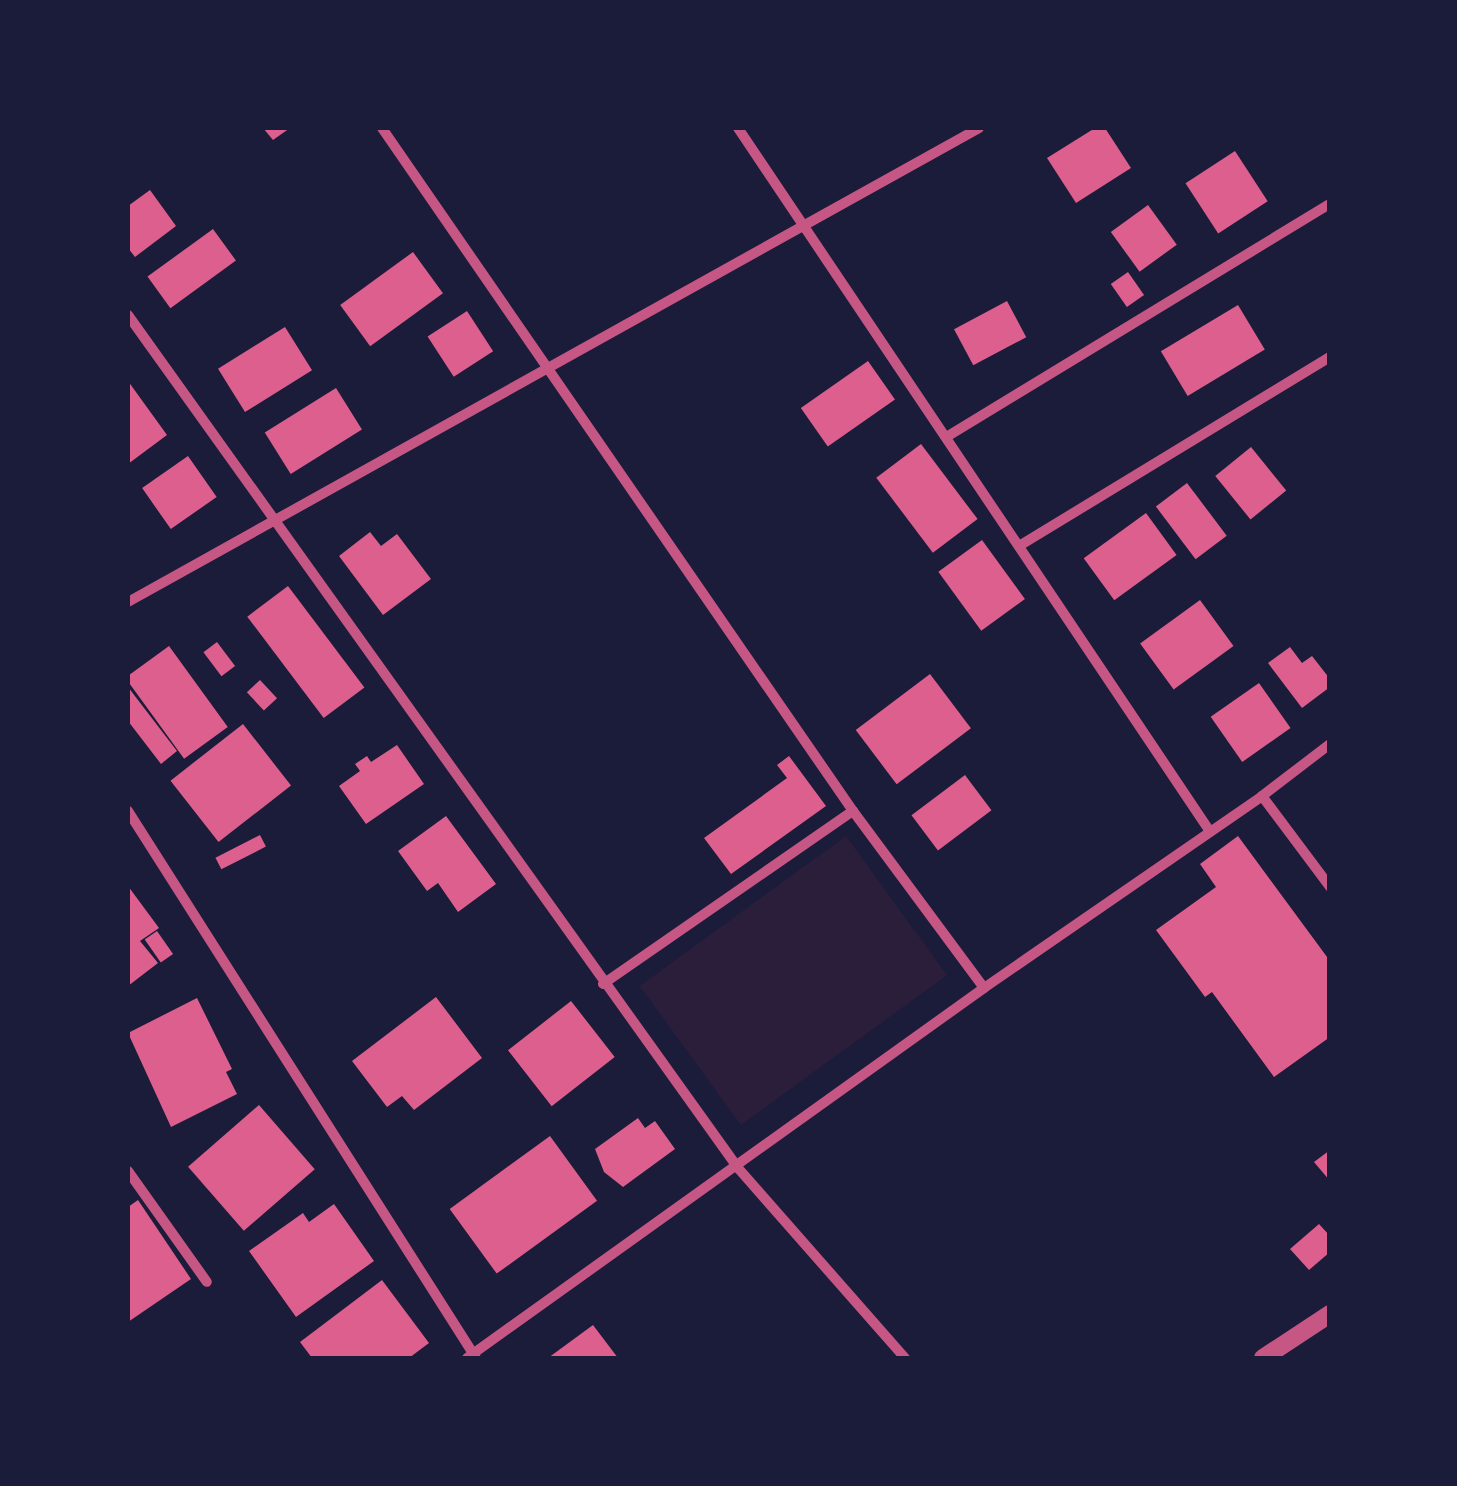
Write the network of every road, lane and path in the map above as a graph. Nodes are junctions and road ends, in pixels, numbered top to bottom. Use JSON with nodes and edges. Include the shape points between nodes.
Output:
{"nodes":[{"id":1,"x":382,"y":128,"type":"edge"},
{"id":2,"x":738,"y":128,"type":"edge"},
{"id":3,"x":979,"y":128,"type":"edge"},
{"id":4,"x":1330,"y":204,"type":"edge"},
{"id":5,"x":804,"y":224,"type":"junction"},
{"id":6,"x":128,"y":316,"type":"edge"},
{"id":7,"x":1330,"y":358,"type":"edge"},
{"id":8,"x":546,"y":365,"type":"junction"},
{"id":9,"x":948,"y":436,"type":"junction"},
{"id":10,"x":271,"y":520,"type":"junction"},
{"id":11,"x":1018,"y":546,"type":"junction"},
{"id":12,"x":128,"y":602,"type":"edge"},
{"id":13,"x":1330,"y":744,"type":"edge"},
{"id":14,"x":1262,"y":796,"type":"junction"},
{"id":15,"x":128,"y":811,"type":"edge"},
{"id":16,"x":854,"y":811,"type":"junction"},
{"id":17,"x":1209,"y":830,"type":"junction"},
{"id":18,"x":140,"y":831,"type":"junction"},
{"id":19,"x":128,"y":838,"type":"edge"},
{"id":20,"x":1330,"y":887,"type":"edge"},
{"id":21,"x":603,"y":984,"type":"junction"},
{"id":22,"x":984,"y":988,"type":"junction"},
{"id":23,"x":738,"y":1168,"type":"junction"},
{"id":24,"x":128,"y":1171,"type":"edge"},
{"id":25,"x":207,"y":1282,"type":"dead end"},
{"id":26,"x":1330,"y":1314,"type":"edge"},
{"id":27,"x":472,"y":1357,"type":"edge"},
{"id":28,"x":906,"y":1358,"type":"edge"},
{"id":29,"x":1263,"y":1358,"type":"edge"}],
"edges":[{"from":1,"to":8,"type":"street"},
{"from":2,"to":5,"type":"street"},
{"from":3,"to":5,"type":"street"},
{"from":4,"to":9,"type":"street"},
{"from":5,"to":8,"type":"street"},
{"from":5,"to":9,"type":"street"},
{"from":6,"to":10,"type":"street"},
{"from":7,"to":11,"type":"street"},
{"from":8,"to":10,"type":"street"},
{"from":8,"to":16,"type":"street"},
{"from":9,"to":11,"type":"street"},
{"from":10,"to":12,"type":"street"},
{"from":10,"to":21,"type":"street"},
{"from":11,"to":17,"type":"street"},
{"from":13,"to":14,"type":"street"},
{"from":14,"to":17,"type":"street"},
{"from":14,"to":20,"type":"street"},
{"from":15,"to":18,"type":"street"},
{"from":16,"to":21,"type":"street"},
{"from":16,"to":22,"type":"street"},
{"from":17,"to":22,"type":"street"},
{"from":18,"to":19,"type":"street"},
{"from":18,"to":27,"type":"street"},
{"from":21,"to":23,"type":"street"},
{"from":22,"to":23,"type":"street"},
{"from":23,"to":27,"type":"street"},
{"from":23,"to":28,"type":"street"},
{"from":24,"to":25,"type":"street"},
{"from":26,"to":29,"type":"street"}]}
